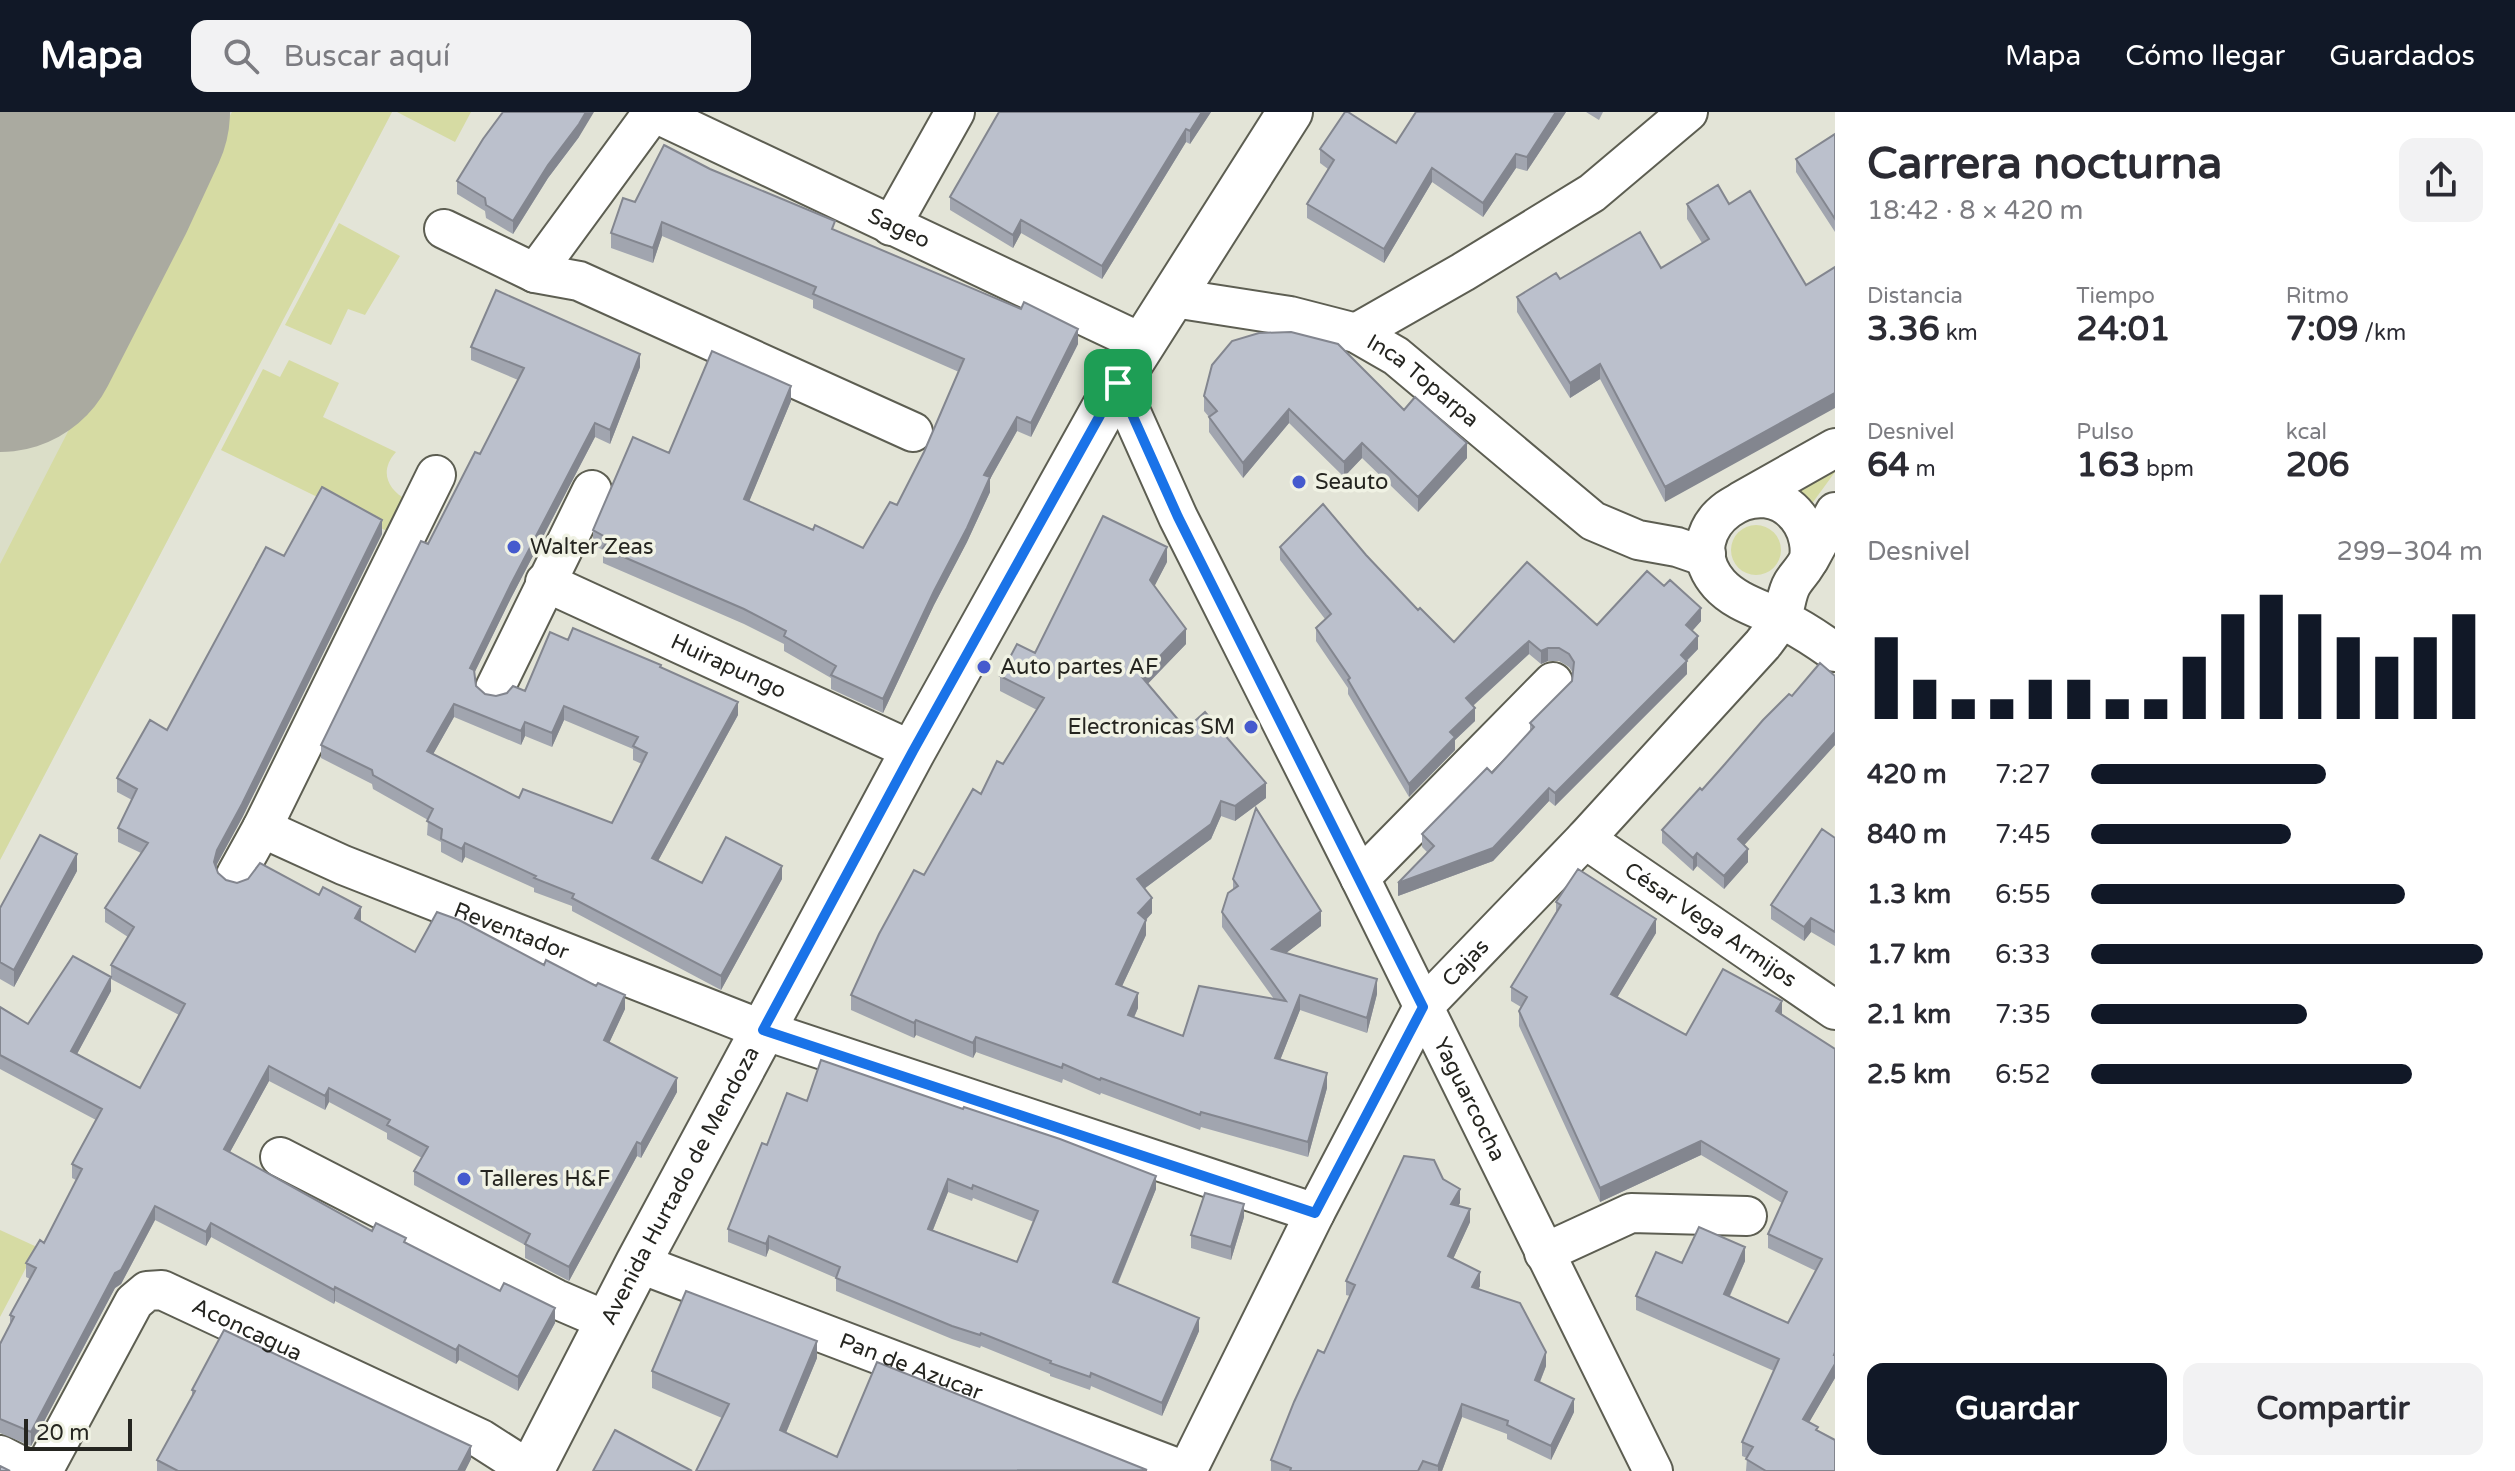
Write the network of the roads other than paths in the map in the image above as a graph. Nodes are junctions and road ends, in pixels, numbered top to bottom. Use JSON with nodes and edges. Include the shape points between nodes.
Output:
{"nodes":[{"id":1,"x":653,"y":112,"type":"edge"},
{"id":2,"x":955,"y":112,"type":"edge"},
{"id":3,"x":1290,"y":112,"type":"edge"},
{"id":4,"x":1688,"y":112,"type":"edge"},
{"id":5,"x":891,"y":226,"type":"junction"},
{"id":6,"x":444,"y":229,"type":"dead end"},
{"id":7,"x":535,"y":273,"type":"junction"},
{"id":8,"x":1174,"y":298,"type":"junction"},
{"id":9,"x":1356,"y":333,"type":"junction"},
{"id":10,"x":1144,"y":344,"type":"junction"},
{"id":11,"x":1118,"y":383,"type":"junction"},
{"id":12,"x":913,"y":432,"type":"dead end"},
{"id":13,"x":1835,"y":448,"type":"edge"},
{"id":14,"x":436,"y":475,"type":"dead end"},
{"id":15,"x":592,"y":490,"type":"dead end"},
{"id":16,"x":1741,"y":501,"type":"junction"},
{"id":17,"x":1835,"y":512,"type":"edge"},
{"id":18,"x":1706,"y":554,"type":"junction"},
{"id":19,"x":1809,"y":560,"type":"junction"},
{"id":20,"x":545,"y":582,"type":"junction"},
{"id":21,"x":1781,"y":618,"type":"junction"},
{"id":22,"x":1835,"y":652,"type":"edge"},
{"id":23,"x":1553,"y":682,"type":"dead end"},
{"id":24,"x":495,"y":688,"type":"dead end"},
{"id":25,"x":913,"y":751,"type":"junction"},
{"id":26,"x":262,"y":828,"type":"junction"},
{"id":27,"x":1585,"y":839,"type":"junction"},
{"id":28,"x":236,"y":875,"type":"dead end"},
{"id":29,"x":1360,"y":878,"type":"junction"},
{"id":30,"x":1423,"y":1007,"type":"junction"},
{"id":31,"x":1835,"y":1010,"type":"edge"},
{"id":32,"x":763,"y":1030,"type":"junction"},
{"id":33,"x":280,"y":1157,"type":"dead end"},
{"id":34,"x":1315,"y":1213,"type":"junction"},
{"id":35,"x":1747,"y":1216,"type":"dead end"},
{"id":36,"x":1544,"y":1253,"type":"junction"},
{"id":37,"x":638,"y":1263,"type":"junction"},
{"id":38,"x":607,"y":1321,"type":"junction"},
{"id":39,"x":0,"y":1455,"type":"edge"},
{"id":40,"x":31,"y":1471,"type":"edge"},
{"id":41,"x":43,"y":1471,"type":"edge"},
{"id":42,"x":531,"y":1471,"type":"edge"},
{"id":43,"x":1186,"y":1471,"type":"edge"},
{"id":44,"x":1653,"y":1471,"type":"edge"}],
"edges":[{"from":1,"to":5,"type":"street","name":"Sageo"},
{"from":1,"to":7,"type":"street"},
{"from":2,"to":5,"type":"street"},
{"from":3,"to":8,"type":"main road","name":"Avenida Hurtado de Mendoza"},
{"from":4,"to":9,"type":"street","via":[[1592,193]]},
{"from":5,"to":10,"type":"street","name":"Sageo"},
{"from":6,"to":7,"type":"street"},
{"from":7,"to":12,"type":"street","via":[[579,281]]},
{"from":8,"to":9,"type":"street","name":"Inca Toparpa","via":[[1290,316]]},
{"from":8,"to":10,"type":"main road","name":"Avenida Hurtado de Mendoza"},
{"from":9,"to":18,"type":"street","name":"Inca Toparpa","via":[[1396,356],[1593,521],[1638,540]]},
{"from":10,"to":11,"type":"main road","name":"Avenida Hurtado de Mendoza"},
{"from":11,"to":25,"type":"main road","name":"Avenida Hurtado de Mendoza"},
{"from":11,"to":29,"type":"street","name":"Yaguarcocha","via":[[1178,517]]},
{"from":13,"to":16,"type":"street"},
{"from":14,"to":26,"type":"street"},
{"from":15,"to":20,"type":"street"},
{"from":16,"to":18,"type":"street","via":[[1714,522]]},
{"from":16,"to":19,"type":"street","via":[[1775,501],[1791,510],[1805,529]]},
{"from":17,"to":19,"type":"street","name":"Cajas"},
{"from":18,"to":21,"type":"street","via":[[1720,585],[1753,608]]},
{"from":19,"to":21,"type":"street","name":"Cajas","via":[[1792,584]]},
{"from":20,"to":24,"type":"street"},
{"from":20,"to":25,"type":"street","name":"Huirapungo"},
{"from":21,"to":22,"type":"street"},
{"from":21,"to":27,"type":"street","name":"Cajas"},
{"from":23,"to":29,"type":"street"},
{"from":25,"to":32,"type":"main road","name":"Avenida Hurtado de Mendoza"},
{"from":26,"to":28,"type":"street"},
{"from":26,"to":32,"type":"street","name":"Reventador","via":[[343,865]]},
{"from":27,"to":30,"type":"street","name":"Cajas"},
{"from":27,"to":31,"type":"street","name":"César Vega Armijos"},
{"from":29,"to":30,"type":"street","name":"Yaguarcocha"},
{"from":30,"to":34,"type":"street","name":"Cajas"},
{"from":30,"to":36,"type":"street","name":"Yaguarcocha"},
{"from":32,"to":34,"type":"street","name":"Reventador"},
{"from":32,"to":37,"type":"main road","name":"Avenida Hurtado de Mendoza"},
{"from":33,"to":38,"type":"street"},
{"from":34,"to":43,"type":"street","name":"Cajas"},
{"from":35,"to":36,"type":"street","via":[[1631,1213]]},
{"from":36,"to":44,"type":"street","name":"Yaguarcocha"},
{"from":37,"to":38,"type":"main road","name":"Avenida Hurtado de Mendoza"},
{"from":37,"to":43,"type":"street","name":"Pan de Azucar"},
{"from":38,"to":42,"type":"main road","name":"Avenida Hurtado de Mendoza"},
{"from":39,"to":40,"type":"street"},
{"from":41,"to":42,"type":"street","name":"Aconcagua","via":[[134,1302],[147,1291],[162,1290],[481,1439]]}]}
